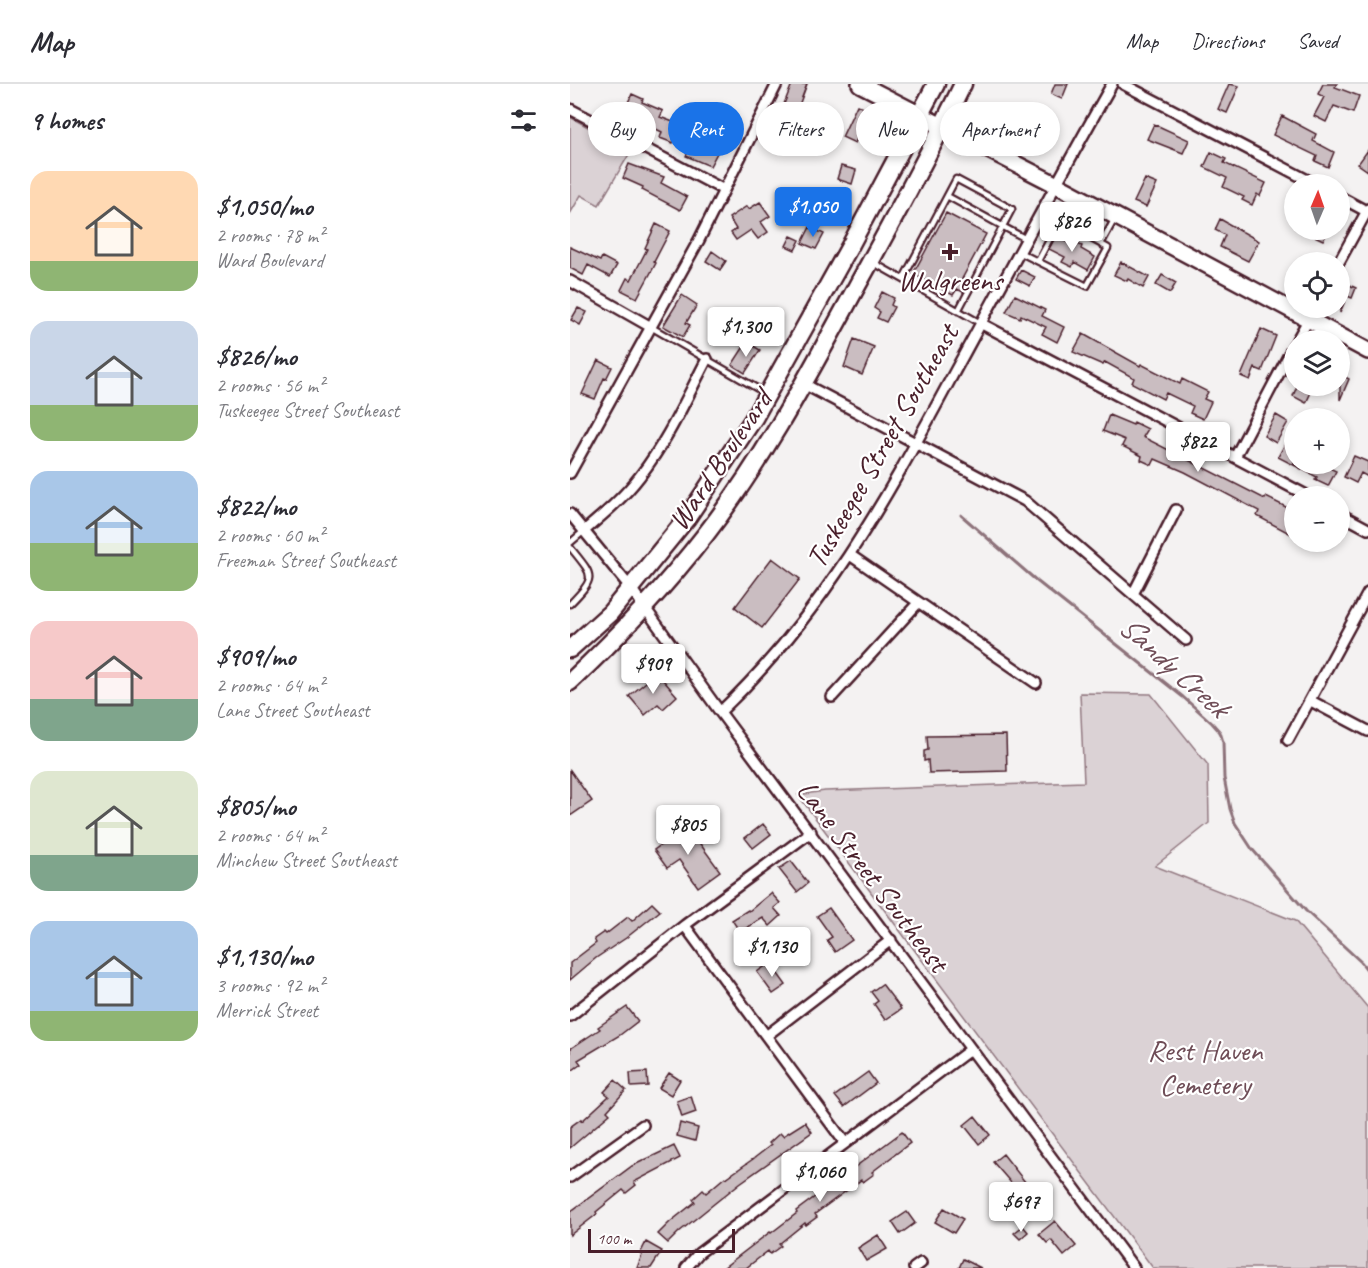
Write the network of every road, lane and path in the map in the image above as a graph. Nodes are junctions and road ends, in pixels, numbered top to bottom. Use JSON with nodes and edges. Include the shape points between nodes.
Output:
{"nodes":[{"id":1,"x":777,"y":84,"type":"edge"},
{"id":2,"x":860,"y":84,"type":"edge"},
{"id":3,"x":936,"y":84,"type":"edge"},
{"id":4,"x":963,"y":84,"type":"edge"},
{"id":5,"x":1112,"y":84,"type":"edge"},
{"id":6,"x":1123,"y":84,"type":"edge"},
{"id":7,"x":895,"y":102,"type":"edge"},
{"id":8,"x":927,"y":102,"type":"edge"},
{"id":9,"x":955,"y":102,"type":"edge"},
{"id":10,"x":570,"y":109,"type":"edge"},
{"id":11,"x":940,"y":133,"type":"edge"},
{"id":12,"x":898,"y":156,"type":"edge"},
{"id":13,"x":1000,"y":156,"type":"edge"},
{"id":14,"x":1296,"y":174,"type":"edge"},
{"id":15,"x":1055,"y":184,"type":"junction"},
{"id":16,"x":724,"y":190,"type":"junction"},
{"id":17,"x":947,"y":196,"type":"junction"},
{"id":18,"x":1086,"y":200,"type":"junction"},
{"id":19,"x":1350,"y":202,"type":"edge"},
{"id":20,"x":1368,"y":211,"type":"edge"},
{"id":21,"x":1116,"y":216,"type":"junction"},
{"id":22,"x":1003,"y":227,"type":"junction"},
{"id":23,"x":1072,"y":228,"type":"junction"},
{"id":24,"x":1026,"y":239,"type":"junction"},
{"id":25,"x":1101,"y":244,"type":"junction"},
{"id":26,"x":1020,"y":252,"type":"junction"},
{"id":27,"x":1345,"y":252,"type":"edge"},
{"id":28,"x":870,"y":261,"type":"junction"},
{"id":29,"x":1038,"y":261,"type":"junction"},
{"id":30,"x":903,"y":279,"type":"junction"},
{"id":31,"x":570,"y":281,"type":"edge"},
{"id":32,"x":1284,"y":299,"type":"edge"},
{"id":33,"x":958,"y":311,"type":"junction"},
{"id":34,"x":1319,"y":318,"type":"edge"},
{"id":35,"x":982,"y":324,"type":"junction"},
{"id":36,"x":651,"y":327,"type":"junction"},
{"id":37,"x":1368,"y":351,"type":"edge"},
{"id":38,"x":707,"y":359,"type":"junction"},
{"id":39,"x":1284,"y":364,"type":"edge"},
{"id":40,"x":802,"y":383,"type":"junction"},
{"id":41,"x":767,"y":394,"type":"junction"},
{"id":42,"x":917,"y":444,"type":"junction"},
{"id":43,"x":1235,"y":457,"type":"junction"},
{"id":44,"x":570,"y":473,"type":"edge"},
{"id":45,"x":1289,"y":486,"type":"edge"},
{"id":46,"x":1176,"y":510,"type":"dead end"},
{"id":47,"x":570,"y":514,"type":"edge"},
{"id":48,"x":1350,"y":519,"type":"edge"},
{"id":49,"x":1368,"y":529,"type":"edge"},
{"id":50,"x":584,"y":531,"type":"junction"},
{"id":51,"x":570,"y":545,"type":"edge"},
{"id":52,"x":850,"y":555,"type":"junction"},
{"id":53,"x":630,"y":587,"type":"junction"},
{"id":54,"x":1368,"y":593,"type":"edge"},
{"id":55,"x":1133,"y":594,"type":"junction"},
{"id":56,"x":918,"y":603,"type":"junction"},
{"id":57,"x":570,"y":604,"type":"edge"},
{"id":58,"x":645,"y":606,"type":"junction"},
{"id":59,"x":1366,"y":606,"type":"edge"},
{"id":60,"x":1186,"y":640,"type":"dead end"},
{"id":61,"x":572,"y":644,"type":"edge"},
{"id":62,"x":570,"y":682,"type":"edge"},
{"id":63,"x":1036,"y":683,"type":"dead end"},
{"id":64,"x":832,"y":698,"type":"dead end"},
{"id":65,"x":1311,"y":701,"type":"junction"},
{"id":66,"x":720,"y":711,"type":"junction"},
{"id":67,"x":1368,"y":731,"type":"edge"},
{"id":68,"x":1288,"y":740,"type":"dead end"},
{"id":69,"x":811,"y":832,"type":"junction"},
{"id":70,"x":685,"y":926,"type":"junction"},
{"id":71,"x":891,"y":940,"type":"junction"},
{"id":72,"x":570,"y":1016,"type":"edge"},
{"id":73,"x":766,"y":1036,"type":"junction"},
{"id":74,"x":971,"y":1049,"type":"junction"},
{"id":75,"x":644,"y":1125,"type":"dead end"},
{"id":76,"x":845,"y":1143,"type":"junction"},
{"id":77,"x":570,"y":1177,"type":"edge"},
{"id":78,"x":686,"y":1268,"type":"edge"},
{"id":79,"x":1134,"y":1268,"type":"edge"}],
"edges":[{"from":1,"to":16,"type":"street"},
{"from":2,"to":7,"type":"main road"},
{"from":3,"to":8,"type":"highway","name":"Ward Boulevard"},
{"from":4,"to":9,"type":"highway","name":"Ward Boulevard"},
{"from":5,"to":15,"type":"street","name":"Tuskeegee Street Southeast"},
{"from":6,"to":14,"type":"street"},
{"from":10,"to":16,"type":"street"},
{"from":11,"to":28,"type":"highway","name":"Ward Boulevard"},
{"from":12,"to":41,"type":"highway","name":"Ward Boulevard"},
{"from":13,"to":15,"type":"main road"},
{"from":15,"to":18,"type":"main road"},
{"from":15,"to":24,"type":"street","name":"Tuskeegee Street Southeast"},
{"from":16,"to":36,"type":"street"},
{"from":17,"to":22,"type":"lane"},
{"from":17,"to":22,"type":"lane","via":[[956,179],[1012,209]]},
{"from":17,"to":30,"type":"lane"},
{"from":18,"to":21,"type":"main road"},
{"from":18,"to":23,"type":"lane"},
{"from":19,"to":20,"type":"street"},
{"from":20,"to":27,"type":"street"},
{"from":21,"to":25,"type":"lane"},
{"from":21,"to":32,"type":"main road"},
{"from":22,"to":24,"type":"lane"},
{"from":22,"to":33,"type":"lane"},
{"from":23,"to":25,"type":"lane"},
{"from":23,"to":29,"type":"lane","via":[[1063,223],[1053,232]]},
{"from":24,"to":26,"type":"street","name":"Tuskeegee Street Southeast"},
{"from":25,"to":29,"type":"lane","via":[[1108,248],[1087,286]]},
{"from":26,"to":29,"type":"lane"},
{"from":26,"to":35,"type":"street","name":"Tuskeegee Street Southeast"},
{"from":28,"to":30,"type":"lane"},
{"from":28,"to":40,"type":"highway","name":"Ward Boulevard"},
{"from":30,"to":33,"type":"lane"},
{"from":31,"to":36,"type":"street"},
{"from":33,"to":35,"type":"lane"},
{"from":34,"to":37,"type":"main road"},
{"from":35,"to":42,"type":"street","name":"Tuskeegee Street Southeast"},
{"from":35,"to":43,"type":"street"},
{"from":36,"to":38,"type":"lane"},
{"from":36,"to":44,"type":"street"},
{"from":38,"to":41,"type":"lane"},
{"from":38,"to":50,"type":"street","via":[[659,450],[616,503]]},
{"from":39,"to":43,"type":"street"},
{"from":40,"to":42,"type":"street"},
{"from":40,"to":58,"type":"highway","name":"Ward Boulevard","via":[[718,517]]},
{"from":41,"to":53,"type":"highway","name":"Ward Boulevard","via":[[687,518]]},
{"from":42,"to":52,"type":"street","name":"Tuskeegee Street Southeast"},
{"from":42,"to":55,"type":"street","via":[[1025,501]]},
{"from":43,"to":45,"type":"street"},
{"from":46,"to":55,"type":"street"},
{"from":47,"to":50,"type":"street","name":"Lane Street Southeast"},
{"from":48,"to":49,"type":"street"},
{"from":50,"to":51,"type":"lane"},
{"from":50,"to":53,"type":"street","name":"Lane Street Southeast"},
{"from":51,"to":57,"type":"lane","via":[[590,574],[590,582]]},
{"from":52,"to":56,"type":"street"},
{"from":52,"to":66,"type":"street","name":"Tuskeegee Street Southeast","via":[[803,620]]},
{"from":53,"to":58,"type":"street","name":"Lane Street Southeast"},
{"from":53,"to":61,"type":"highway","name":"Ward Boulevard","via":[[610,613]]},
{"from":54,"to":59,"type":"street"},
{"from":55,"to":60,"type":"street"},
{"from":56,"to":63,"type":"street"},
{"from":56,"to":64,"type":"street"},
{"from":58,"to":62,"type":"highway","name":"Ward Boulevard"},
{"from":58,"to":66,"type":"street","name":"Lane Street Southeast"},
{"from":59,"to":65,"type":"street"},
{"from":65,"to":67,"type":"street"},
{"from":65,"to":68,"type":"street"},
{"from":66,"to":69,"type":"street","name":"Lane Street Southeast"},
{"from":69,"to":70,"type":"street"},
{"from":69,"to":71,"type":"street","name":"Lane Street Southeast"},
{"from":70,"to":72,"type":"street"},
{"from":70,"to":73,"type":"street"},
{"from":71,"to":73,"type":"street"},
{"from":71,"to":74,"type":"street","name":"Lane Street Southeast"},
{"from":73,"to":76,"type":"street"},
{"from":74,"to":76,"type":"street"},
{"from":74,"to":79,"type":"street","name":"Lane Street Southeast"},
{"from":75,"to":77,"type":"street"},
{"from":76,"to":78,"type":"street","via":[[699,1253]]}]}
